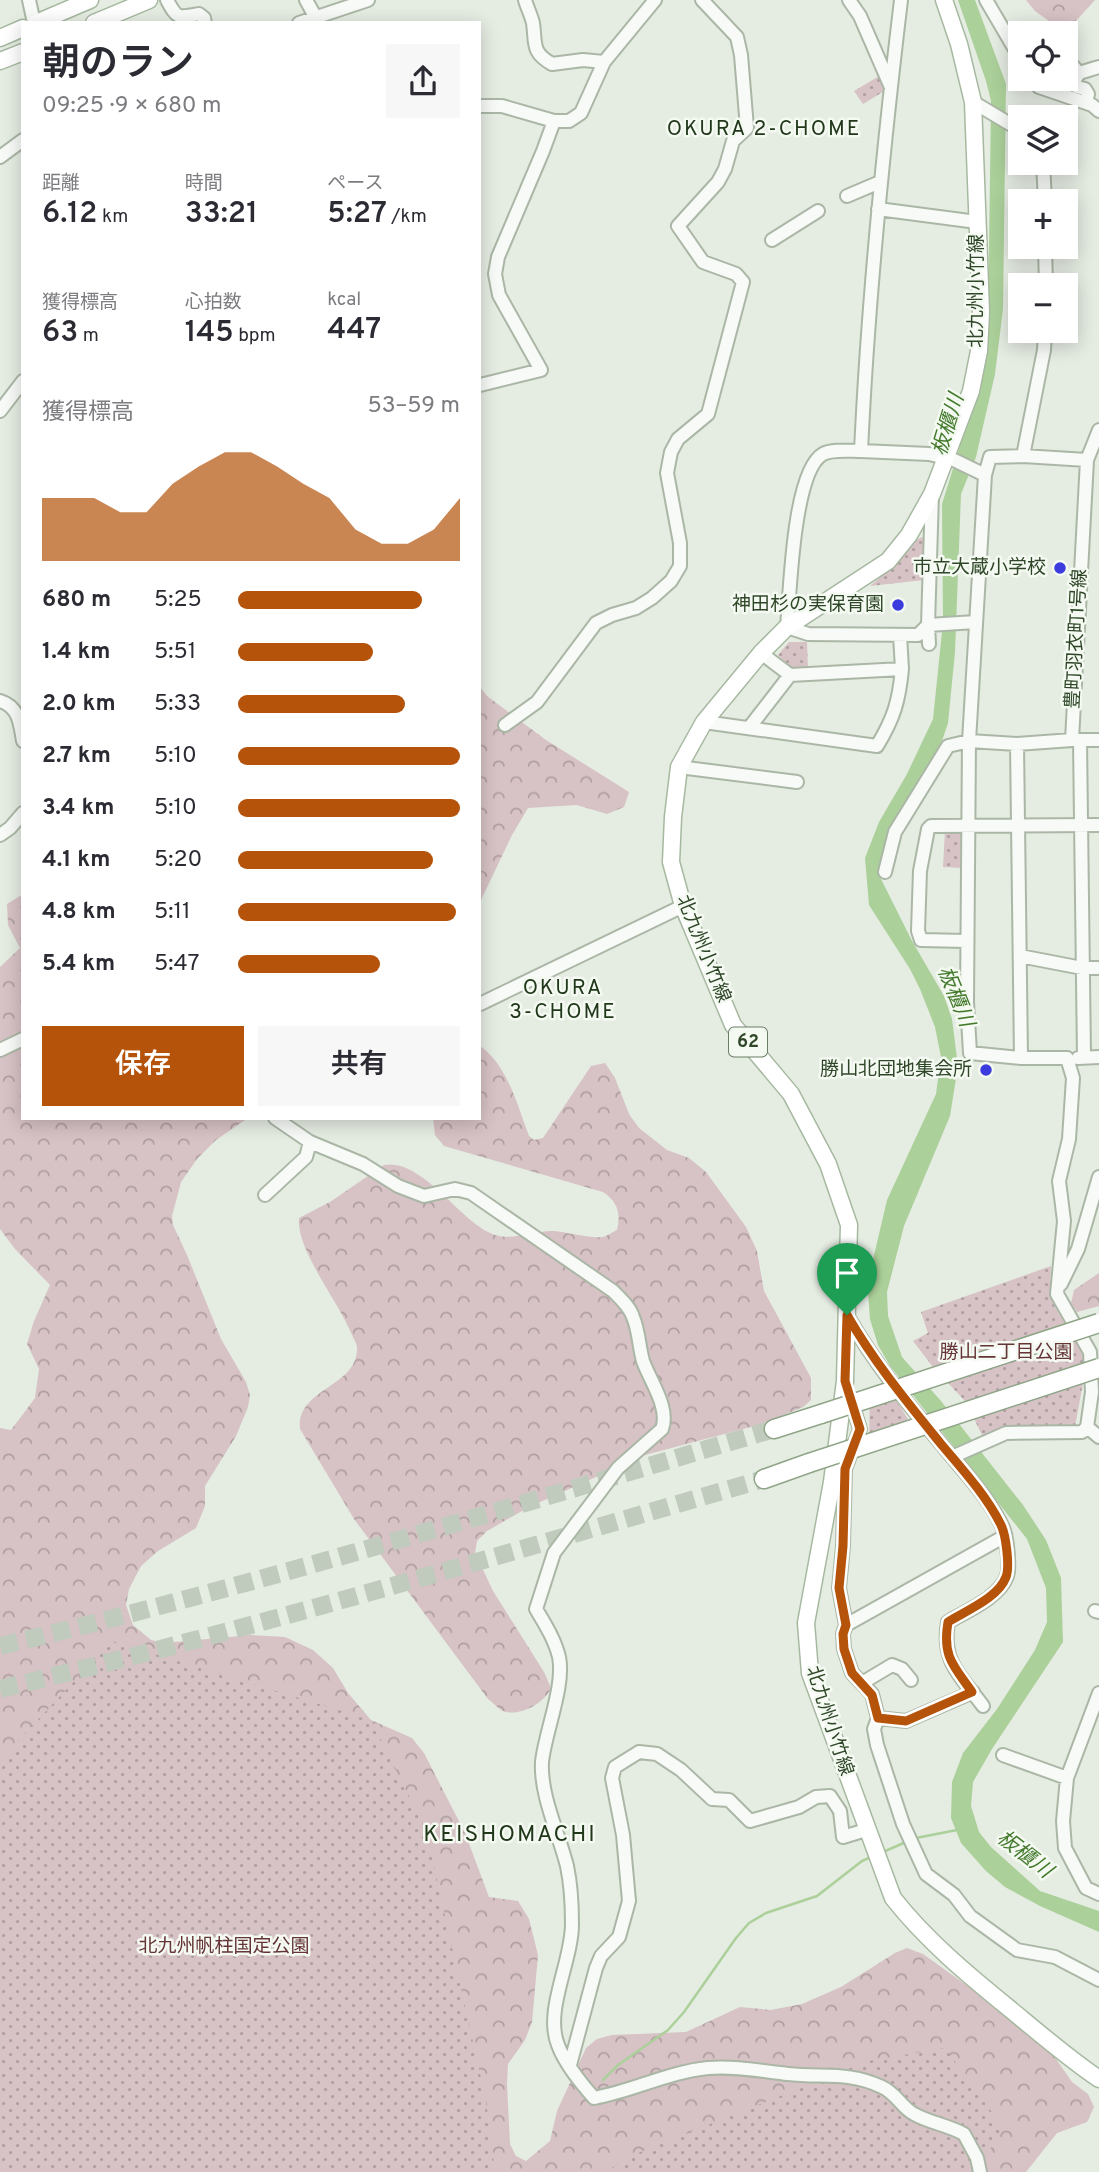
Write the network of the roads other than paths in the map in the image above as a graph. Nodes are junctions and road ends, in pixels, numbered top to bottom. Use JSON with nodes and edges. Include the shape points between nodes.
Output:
{"nodes":[{"id":1,"x":29,"y":0,"type":"edge"},
{"id":2,"x":90,"y":0,"type":"edge"},
{"id":3,"x":149,"y":0,"type":"edge"},
{"id":4,"x":167,"y":0,"type":"edge"},
{"id":5,"x":306,"y":0,"type":"edge"},
{"id":6,"x":368,"y":0,"type":"edge"},
{"id":7,"x":525,"y":0,"type":"edge"},
{"id":8,"x":655,"y":0,"type":"edge"},
{"id":9,"x":702,"y":0,"type":"edge"},
{"id":10,"x":849,"y":0,"type":"edge"},
{"id":11,"x":901,"y":0,"type":"edge"},
{"id":12,"x":944,"y":0,"type":"edge"},
{"id":13,"x":986,"y":0,"type":"edge"},
{"id":14,"x":316,"y":18,"type":"junction"},
{"id":15,"x":34,"y":21,"type":"edge"},
{"id":16,"x":40,"y":21,"type":"edge"},
{"id":17,"x":99,"y":21,"type":"edge"},
{"id":18,"x":205,"y":21,"type":"edge"},
{"id":19,"x":306,"y":21,"type":"edge"},
{"id":20,"x":21,"y":29,"type":"edge"},
{"id":21,"x":0,"y":38,"type":"edge"},
{"id":22,"x":1008,"y":38,"type":"edge"},
{"id":23,"x":21,"y":53,"type":"edge"},
{"id":24,"x":0,"y":61,"type":"edge"},
{"id":25,"x":604,"y":61,"type":"junction"},
{"id":26,"x":1099,"y":67,"type":"edge"},
{"id":27,"x":1079,"y":73,"type":"joint"},
{"id":28,"x":891,"y":85,"type":"junction"},
{"id":29,"x":1051,"y":91,"type":"edge"},
{"id":30,"x":1086,"y":103,"type":"junction"},
{"id":31,"x":481,"y":106,"type":"edge"},
{"id":32,"x":980,"y":106,"type":"junction"},
{"id":33,"x":1099,"y":111,"type":"edge"},
{"id":34,"x":554,"y":121,"type":"junction"},
{"id":35,"x":1008,"y":123,"type":"edge"},
{"id":36,"x":21,"y":142,"type":"edge"},
{"id":37,"x":0,"y":158,"type":"edge"},
{"id":38,"x":880,"y":182,"type":"junction"},
{"id":39,"x":847,"y":196,"type":"dead end"},
{"id":40,"x":878,"y":209,"type":"junction"},
{"id":41,"x":818,"y":211,"type":"dead end"},
{"id":42,"x":977,"y":222,"type":"junction"},
{"id":43,"x":772,"y":240,"type":"dead end"},
{"id":44,"x":1044,"y":343,"type":"edge"},
{"id":45,"x":21,"y":384,"type":"edge"},
{"id":46,"x":481,"y":385,"type":"edge"},
{"id":47,"x":0,"y":411,"type":"edge"},
{"id":48,"x":1099,"y":430,"type":"edge"},
{"id":49,"x":861,"y":451,"type":"junction"},
{"id":50,"x":1023,"y":456,"type":"junction"},
{"id":51,"x":949,"y":459,"type":"junction"},
{"id":52,"x":1087,"y":460,"type":"junction"},
{"id":53,"x":985,"y":475,"type":"junction"},
{"id":54,"x":932,"y":494,"type":"junction"},
{"id":55,"x":976,"y":622,"type":"junction"},
{"id":56,"x":931,"y":624,"type":"junction"},
{"id":57,"x":787,"y":627,"type":"junction"},
{"id":58,"x":900,"y":635,"type":"junction"},
{"id":59,"x":929,"y":644,"type":"dead end"},
{"id":60,"x":761,"y":653,"type":"junction"},
{"id":61,"x":902,"y":669,"type":"junction"},
{"id":62,"x":790,"y":676,"type":"junction"},
{"id":63,"x":0,"y":701,"type":"edge"},
{"id":64,"x":704,"y":722,"type":"junction"},
{"id":65,"x":505,"y":725,"type":"dead end"},
{"id":66,"x":21,"y":727,"type":"edge"},
{"id":67,"x":749,"y":729,"type":"junction"},
{"id":68,"x":1076,"y":740,"type":"junction"},
{"id":69,"x":1099,"y":740,"type":"edge"},
{"id":70,"x":969,"y":741,"type":"junction"},
{"id":71,"x":1017,"y":744,"type":"junction"},
{"id":72,"x":679,"y":767,"type":"junction"},
{"id":73,"x":797,"y":782,"type":"dead end"},
{"id":74,"x":21,"y":815,"type":"edge"},
{"id":75,"x":1080,"y":825,"type":"junction"},
{"id":76,"x":1099,"y":825,"type":"edge"},
{"id":77,"x":1017,"y":826,"type":"junction"},
{"id":78,"x":968,"y":827,"type":"junction"},
{"id":79,"x":0,"y":835,"type":"edge"},
{"id":80,"x":885,"y":872,"type":"dead end"},
{"id":81,"x":683,"y":905,"type":"junction"},
{"id":82,"x":967,"y":941,"type":"junction"},
{"id":83,"x":1020,"y":957,"type":"junction"},
{"id":84,"x":1082,"y":968,"type":"junction"},
{"id":85,"x":1099,"y":968,"type":"edge"},
{"id":86,"x":481,"y":1004,"type":"edge"},
{"id":87,"x":21,"y":1040,"type":"edge"},
{"id":88,"x":2,"y":1049,"type":"edge"},
{"id":89,"x":1084,"y":1057,"type":"junction"},
{"id":90,"x":1099,"y":1057,"type":"edge"},
{"id":91,"x":1021,"y":1058,"type":"junction"},
{"id":92,"x":1067,"y":1058,"type":"junction"},
{"id":93,"x":278,"y":1120,"type":"edge"},
{"id":94,"x":310,"y":1142,"type":"junction"},
{"id":95,"x":1099,"y":1177,"type":"edge"},
{"id":96,"x":265,"y":1195,"type":"dead end"},
{"id":97,"x":1056,"y":1294,"type":"junction"},
{"id":98,"x":847,"y":1315,"type":"junction"},
{"id":99,"x":1099,"y":1323,"type":"edge"},
{"id":100,"x":1099,"y":1368,"type":"edge"},
{"id":101,"x":845,"y":1381,"type":"junction"},
{"id":102,"x":1087,"y":1427,"type":"junction"},
{"id":103,"x":775,"y":1429,"type":"tunnel mouth"},
{"id":104,"x":1099,"y":1437,"type":"edge"},
{"id":105,"x":954,"y":1456,"type":"junction"},
{"id":106,"x":764,"y":1479,"type":"tunnel mouth"},
{"id":107,"x":1005,"y":1536,"type":"junction"},
{"id":108,"x":846,"y":1625,"type":"junction"},
{"id":109,"x":911,"y":1680,"type":"dead end"},
{"id":110,"x":862,"y":1683,"type":"junction"},
{"id":111,"x":972,"y":1692,"type":"junction"},
{"id":112,"x":1099,"y":1693,"type":"edge"},
{"id":113,"x":983,"y":1706,"type":"dead end"},
{"id":114,"x":878,"y":1718,"type":"junction"},
{"id":115,"x":1003,"y":1755,"type":"dead end"},
{"id":116,"x":1068,"y":1778,"type":"junction"},
{"id":117,"x":866,"y":1830,"type":"junction"},
{"id":118,"x":1099,"y":1894,"type":"edge"},
{"id":119,"x":1099,"y":1980,"type":"edge"},
{"id":120,"x":570,"y":2065,"type":"junction"},
{"id":121,"x":1099,"y":2079,"type":"edge"},
{"id":122,"x":980,"y":2172,"type":"edge"}],
"edges":[{"from":1,"to":15,"type":"street"},
{"from":2,"to":16,"type":"main road"},
{"from":3,"to":17,"type":"main road"},
{"from":4,"to":18,"type":"street","via":[[174,14],[198,14]]},
{"from":5,"to":14,"type":"street"},
{"from":6,"to":14,"type":"street"},
{"from":7,"to":25,"type":"street","via":[[542,58],[552,64]]},
{"from":8,"to":25,"type":"street"},
{"from":9,"to":65,"type":"street","via":[[737,37],[747,128],[733,141],[718,182],[678,226],[703,262],[736,274],[743,282],[708,414],[678,439],[671,452],[667,473],[680,566],[652,598],[596,623],[537,702]]},
{"from":10,"to":28,"type":"street"},
{"from":11,"to":28,"type":"street"},
{"from":12,"to":32,"type":"main road","name":"北九州小竹線","number":"62"},
{"from":13,"to":22,"type":"street"},
{"from":14,"to":19,"type":"street"},
{"from":20,"to":21,"type":"main road"},
{"from":23,"to":24,"type":"main road"},
{"from":25,"to":34,"type":"street","via":[[581,113],[569,121]]},
{"from":26,"to":27,"type":"street"},
{"from":27,"to":30,"type":"street","via":[[1074,81],[1088,94]]},
{"from":28,"to":38,"type":"street"},
{"from":29,"to":30,"type":"street"},
{"from":30,"to":33,"type":"street"},
{"from":31,"to":34,"type":"street","via":[[502,106]]},
{"from":32,"to":35,"type":"street"},
{"from":32,"to":42,"type":"main road","name":"北九州小竹線","number":"62"},
{"from":34,"to":46,"type":"street","via":[[495,274],[499,295],[541,370]]},
{"from":36,"to":37,"type":"street"},
{"from":38,"to":39,"type":"street"},
{"from":38,"to":40,"type":"street"},
{"from":40,"to":42,"type":"street"},
{"from":40,"to":49,"type":"street"},
{"from":41,"to":43,"type":"street"},
{"from":42,"to":51,"type":"main road","name":"北九州小竹線","number":"62","via":[[979,351]]},
{"from":44,"to":50,"type":"street"},
{"from":45,"to":47,"type":"street"},
{"from":48,"to":52,"type":"street","name":"豊町羽衣町1号線"},
{"from":49,"to":51,"type":"street"},
{"from":49,"to":57,"type":"street","via":[[824,453],[815,461],[796,516]]},
{"from":50,"to":52,"type":"street"},
{"from":50,"to":53,"type":"street","via":[[990,457]]},
{"from":51,"to":53,"type":"street"},
{"from":51,"to":54,"type":"main road","name":"北九州小竹線","number":"62"},
{"from":52,"to":68,"type":"street","name":"豊町羽衣町1号線"},
{"from":53,"to":55,"type":"street"},
{"from":54,"to":56,"type":"street"},
{"from":54,"to":57,"type":"main road","name":"北九州小竹線","number":"62","via":[[888,561]]},
{"from":55,"to":56,"type":"street"},
{"from":55,"to":70,"type":"street"},
{"from":56,"to":58,"type":"street","via":[[918,635]]},
{"from":56,"to":59,"type":"street"},
{"from":57,"to":58,"type":"street","via":[[808,634]]},
{"from":57,"to":60,"type":"main road","name":"北九州小竹線","number":"62"},
{"from":58,"to":61,"type":"street"},
{"from":60,"to":62,"type":"street"},
{"from":60,"to":64,"type":"main road","name":"北九州小竹線","number":"62"},
{"from":61,"to":62,"type":"street"},
{"from":61,"to":67,"type":"street","via":[[900,698],[877,746]]},
{"from":62,"to":67,"type":"street"},
{"from":63,"to":66,"type":"street","via":[[12,706]]},
{"from":64,"to":67,"type":"street"},
{"from":64,"to":72,"type":"main road","name":"北九州小竹線","number":"62"},
{"from":68,"to":69,"type":"street"},
{"from":68,"to":71,"type":"street"},
{"from":68,"to":75,"type":"street","name":"豊町羽衣町1号線"},
{"from":70,"to":71,"type":"street"},
{"from":70,"to":78,"type":"street"},
{"from":70,"to":80,"type":"street","via":[[948,746],[895,832]]},
{"from":71,"to":77,"type":"street"},
{"from":72,"to":73,"type":"street"},
{"from":72,"to":81,"type":"main road","name":"北九州小竹線","number":"62","via":[[671,862]]},
{"from":74,"to":79,"type":"street"},
{"from":75,"to":76,"type":"street"},
{"from":75,"to":77,"type":"street"},
{"from":75,"to":84,"type":"street","name":"豊町羽衣町1号線"},
{"from":77,"to":78,"type":"street"},
{"from":77,"to":83,"type":"street"},
{"from":78,"to":82,"type":"street"},
{"from":78,"to":82,"type":"street","via":[[928,829],[920,871],[918,931],[921,940]]},
{"from":81,"to":86,"type":"street"},
{"from":81,"to":98,"type":"main road","name":"北九州小竹線","number":"62","via":[[733,1025],[791,1094],[828,1164],[849,1225]]},
{"from":82,"to":91,"type":"street","via":[[970,1053]]},
{"from":83,"to":84,"type":"street"},
{"from":83,"to":91,"type":"street"},
{"from":84,"to":85,"type":"street"},
{"from":84,"to":89,"type":"street","name":"豊町羽衣町1号線"},
{"from":87,"to":88,"type":"street"},
{"from":89,"to":90,"type":"street"},
{"from":89,"to":92,"type":"street"},
{"from":91,"to":92,"type":"street"},
{"from":92,"to":97,"type":"street","via":[[1073,1079],[1069,1139],[1059,1181],[1064,1221]]},
{"from":93,"to":94,"type":"street"},
{"from":94,"to":96,"type":"street","via":[[306,1157]]},
{"from":94,"to":120,"type":"street","via":[[424,1196],[455,1189],[471,1193],[613,1291],[633,1317],[665,1420],[662,1429],[618,1468],[554,1553],[536,1609],[560,1660],[542,1764],[572,1894],[569,1949],[554,2018],[557,2044]]},
{"from":95,"to":97,"type":"street","via":[[1078,1249]]},
{"from":97,"to":102,"type":"street","via":[[1090,1352],[1092,1392]]},
{"from":98,"to":101,"type":"main road","name":"北九州小竹線","number":"62"},
{"from":98,"to":105,"type":"street","via":[[894,1387]]},
{"from":99,"to":103,"type":"highway","bridge":true},
{"from":100,"to":106,"type":"highway","bridge":true},
{"from":101,"to":108,"type":"street","via":[[860,1429],[845,1469],[839,1588]]},
{"from":101,"to":117,"type":"main road","name":"北九州小竹線","number":"62","via":[[806,1623],[810,1673]]},
{"from":102,"to":104,"type":"street"},
{"from":102,"to":105,"type":"street","via":[[1082,1432],[1006,1433]]},
{"from":105,"to":107,"type":"street"},
{"from":107,"to":108,"type":"street"},
{"from":107,"to":111,"type":"street","via":[[1007,1575],[997,1591],[948,1622],[948,1660]]},
{"from":108,"to":110,"type":"street","via":[[844,1649],[852,1673]]},
{"from":109,"to":110,"type":"street","via":[[892,1665]]},
{"from":110,"to":114,"type":"street","via":[[872,1695]]},
{"from":111,"to":113,"type":"street"},
{"from":111,"to":114,"type":"street","via":[[906,1721]]},
{"from":112,"to":116,"type":"street"},
{"from":114,"to":119,"type":"street","via":[[874,1729],[877,1745],[903,1825],[926,1874],[954,1895],[970,1916],[1017,1950],[1055,1956]]},
{"from":115,"to":116,"type":"street"},
{"from":116,"to":118,"type":"street","via":[[1065,1848],[1086,1888]]},
{"from":117,"to":120,"type":"street","via":[[843,1837],[840,1811],[830,1796],[750,1821],[729,1800],[712,1799],[657,1754],[639,1752],[615,1767],[612,1777],[629,1901],[619,1937],[596,1968]]},
{"from":117,"to":121,"type":"main road","name":"北九州小竹線","number":"62","via":[[893,1898],[915,1926],[1073,2062]]},
{"from":120,"to":122,"type":"street","via":[[594,2098],[707,2068],[848,2075],[894,2094],[913,2114],[964,2134]]}]}
